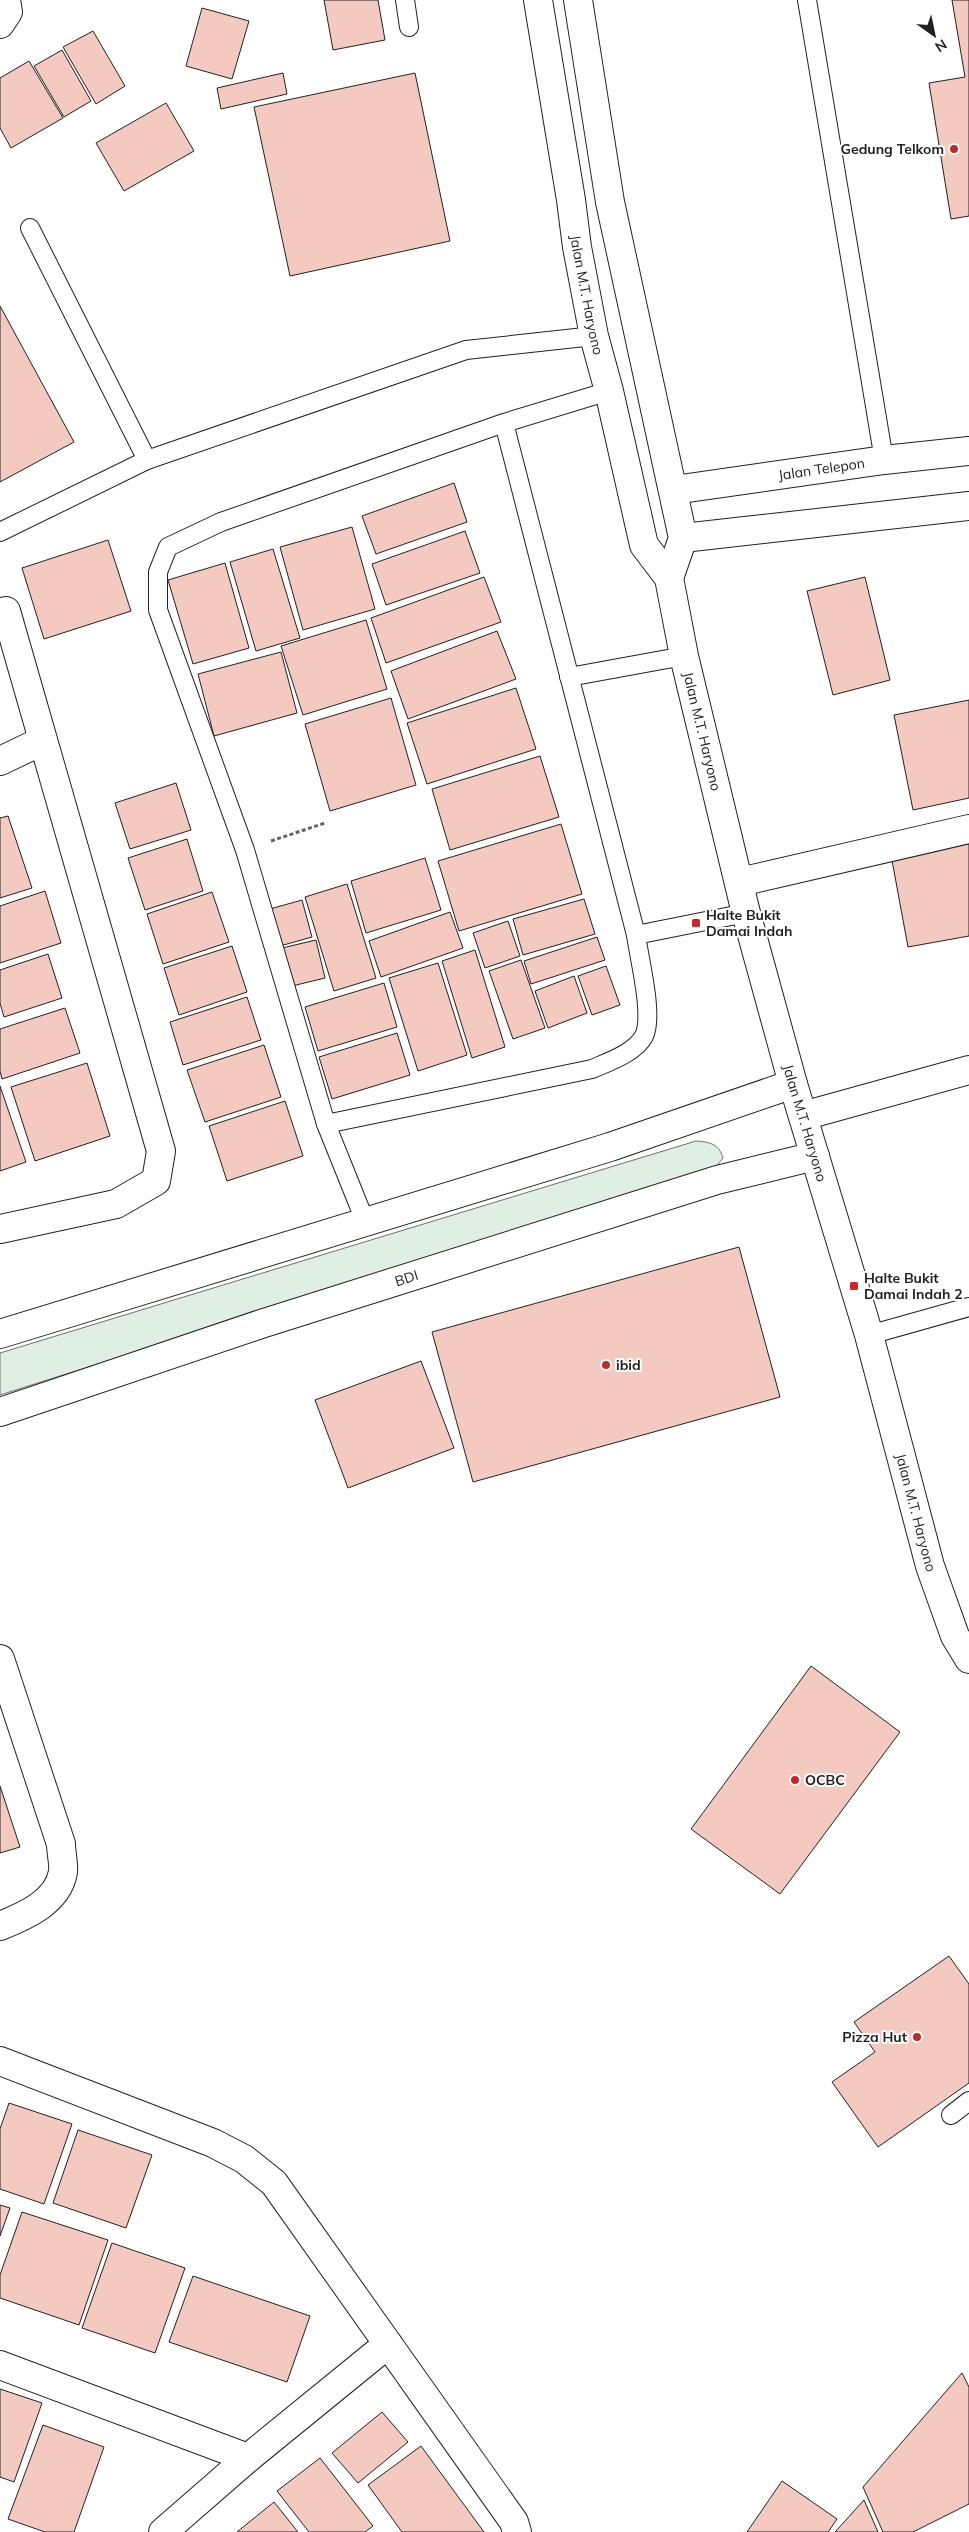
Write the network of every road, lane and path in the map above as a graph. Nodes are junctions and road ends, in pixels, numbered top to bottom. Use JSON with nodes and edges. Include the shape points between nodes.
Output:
{"nodes":[{"id":1,"x":6,"y":0,"type":"edge"},
{"id":2,"x":405,"y":0,"type":"edge"},
{"id":3,"x":538,"y":0,"type":"edge"},
{"id":4,"x":578,"y":0,"type":"edge"},
{"id":5,"x":806,"y":0,"type":"edge"},
{"id":6,"x":0,"y":24,"type":"edge"},
{"id":7,"x":409,"y":27,"type":"dead end"},
{"id":8,"x":30,"y":228,"type":"dead end"},
{"id":9,"x":594,"y":336,"type":"junction"},
{"id":10,"x":609,"y":391,"type":"junction"},
{"id":11,"x":504,"y":423,"type":"junction"},
{"id":12,"x":969,"y":452,"type":"edge"},
{"id":13,"x":147,"y":460,"type":"junction"},
{"id":14,"x":884,"y":460,"type":"junction"},
{"id":15,"x":674,"y":490,"type":"junction"},
{"id":16,"x":634,"y":498,"type":"junction"},
{"id":17,"x":969,"y":506,"type":"edge"},
{"id":18,"x":0,"y":532,"type":"edge"},
{"id":19,"x":683,"y":538,"type":"junction"},
{"id":20,"x":644,"y":545,"type":"junction"},
{"id":21,"x":669,"y":578,"type":"junction"},
{"id":22,"x":6,"y":611,"type":"dead end"},
{"id":23,"x":684,"y":656,"type":"junction"},
{"id":24,"x":569,"y":677,"type":"junction"},
{"id":25,"x":42,"y":741,"type":"junction"},
{"id":26,"x":0,"y":761,"type":"edge"},
{"id":27,"x":325,"y":823,"type":"dead end"},
{"id":28,"x":969,"y":829,"type":"edge"},
{"id":29,"x":245,"y":850,"type":"junction"},
{"id":30,"x":740,"y":882,"type":"junction"},
{"id":31,"x":746,"y":913,"type":"junction"},
{"id":32,"x":636,"y":936,"type":"junction"},
{"id":33,"x":969,"y":1070,"type":"edge"},
{"id":34,"x":793,"y":1084,"type":"junction"},
{"id":35,"x":804,"y":1116,"type":"junction"},
{"id":36,"x":326,"y":1124,"type":"junction"},
{"id":37,"x":815,"y":1156,"type":"junction"},
{"id":38,"x":365,"y":1221,"type":"junction"},
{"id":39,"x":0,"y":1229,"type":"edge"},
{"id":40,"x":969,"y":1307,"type":"edge"},
{"id":41,"x":0,"y":1334,"type":"edge"},
{"id":42,"x":869,"y":1335,"type":"junction"},
{"id":43,"x":0,"y":1412,"type":"edge"},
{"id":44,"x":962,"y":1633,"type":"edge"},
{"id":45,"x":0,"y":1659,"type":"edge"},
{"id":46,"x":969,"y":1659,"type":"edge"},
{"id":47,"x":0,"y":1926,"type":"edge"},
{"id":48,"x":0,"y":2061,"type":"edge"},
{"id":49,"x":969,"y":2101,"type":"edge"},
{"id":50,"x":951,"y":2115,"type":"dead end"},
{"id":51,"x":388,"y":2344,"type":"junction"},
{"id":52,"x":0,"y":2364,"type":"edge"},
{"id":53,"x":248,"y":2458,"type":"junction"},
{"id":54,"x":163,"y":2532,"type":"edge"},
{"id":55,"x":517,"y":2532,"type":"edge"}],
"edges":[{"from":1,"to":6,"type":"street","via":[[8,12]]},
{"from":2,"to":7,"type":"lane"},
{"from":3,"to":9,"type":"street","name":"Jalan M.T. Haryono"},
{"from":4,"to":15,"type":"street","via":[[610,202]]},
{"from":5,"to":14,"type":"lane"},
{"from":8,"to":13,"type":"lane"},
{"from":9,"to":10,"type":"street","name":"Jalan M.T. Haryono"},
{"from":9,"to":13,"type":"lane","via":[[466,350]]},
{"from":10,"to":11,"type":"lane"},
{"from":10,"to":16,"type":"street","name":"Jalan M.T. Haryono"},
{"from":11,"to":24,"type":"lane"},
{"from":11,"to":29,"type":"lane","via":[[221,522],[168,547],[158,572],[158,610]]},
{"from":12,"to":14,"type":"street","name":"Jalan Telepon"},
{"from":13,"to":18,"type":"lane"},
{"from":14,"to":15,"type":"street","name":"Jalan Telepon"},
{"from":15,"to":16,"type":"street","name":"Jalan Telepon"},
{"from":15,"to":19,"type":"street"},
{"from":16,"to":20,"type":"street","name":"Jalan M.T. Haryono"},
{"from":17,"to":19,"type":"street"},
{"from":19,"to":20,"type":"street"},
{"from":19,"to":21,"type":"street"},
{"from":20,"to":21,"type":"street","name":"Jalan M.T. Haryono"},
{"from":21,"to":23,"type":"street","name":"Jalan M.T. Haryono"},
{"from":22,"to":25,"type":"street"},
{"from":23,"to":24,"type":"lane"},
{"from":23,"to":30,"type":"street","name":"Jalan M.T. Haryono"},
{"from":24,"to":32,"type":"lane"},
{"from":25,"to":26,"type":"street"},
{"from":25,"to":39,"type":"street","via":[[161,1151],[156,1181],[116,1204]]},
{"from":27,"to":29,"type":"path"},
{"from":28,"to":30,"type":"street"},
{"from":29,"to":36,"type":"lane"},
{"from":30,"to":31,"type":"street","name":"Jalan M.T. Haryono"},
{"from":31,"to":32,"type":"lane"},
{"from":31,"to":34,"type":"street","name":"Jalan M.T. Haryono"},
{"from":32,"to":36,"type":"lane","via":[[648,1007],[644,1036],[624,1055],[592,1069]]},
{"from":33,"to":35,"type":"street"},
{"from":34,"to":35,"type":"street","name":"Jalan M.T. Haryono"},
{"from":34,"to":38,"type":"street","via":[[610,1147]]},
{"from":35,"to":37,"type":"street","name":"Jalan M.T. Haryono"},
{"from":36,"to":38,"type":"lane"},
{"from":37,"to":42,"type":"street","name":"Jalan M.T. Haryono"},
{"from":37,"to":43,"type":"street","name":"BDI","via":[[717,1180],[261,1324]]},
{"from":38,"to":41,"type":"street"},
{"from":40,"to":42,"type":"lane"},
{"from":42,"to":44,"type":"street","name":"Jalan M.T. Haryono","via":[[930,1566]]},
{"from":44,"to":46,"type":"street","name":"Jalan M.T. Haryono"},
{"from":45,"to":47,"type":"street","via":[[60,1844],[63,1872],[54,1896]]},
{"from":48,"to":51,"type":"street","via":[[213,2143],[244,2159],[274,2183]]},
{"from":49,"to":50,"type":"lane"},
{"from":51,"to":53,"type":"street"},
{"from":51,"to":55,"type":"street","via":[[514,2522]]},
{"from":52,"to":53,"type":"street"},
{"from":53,"to":54,"type":"street"}]}
